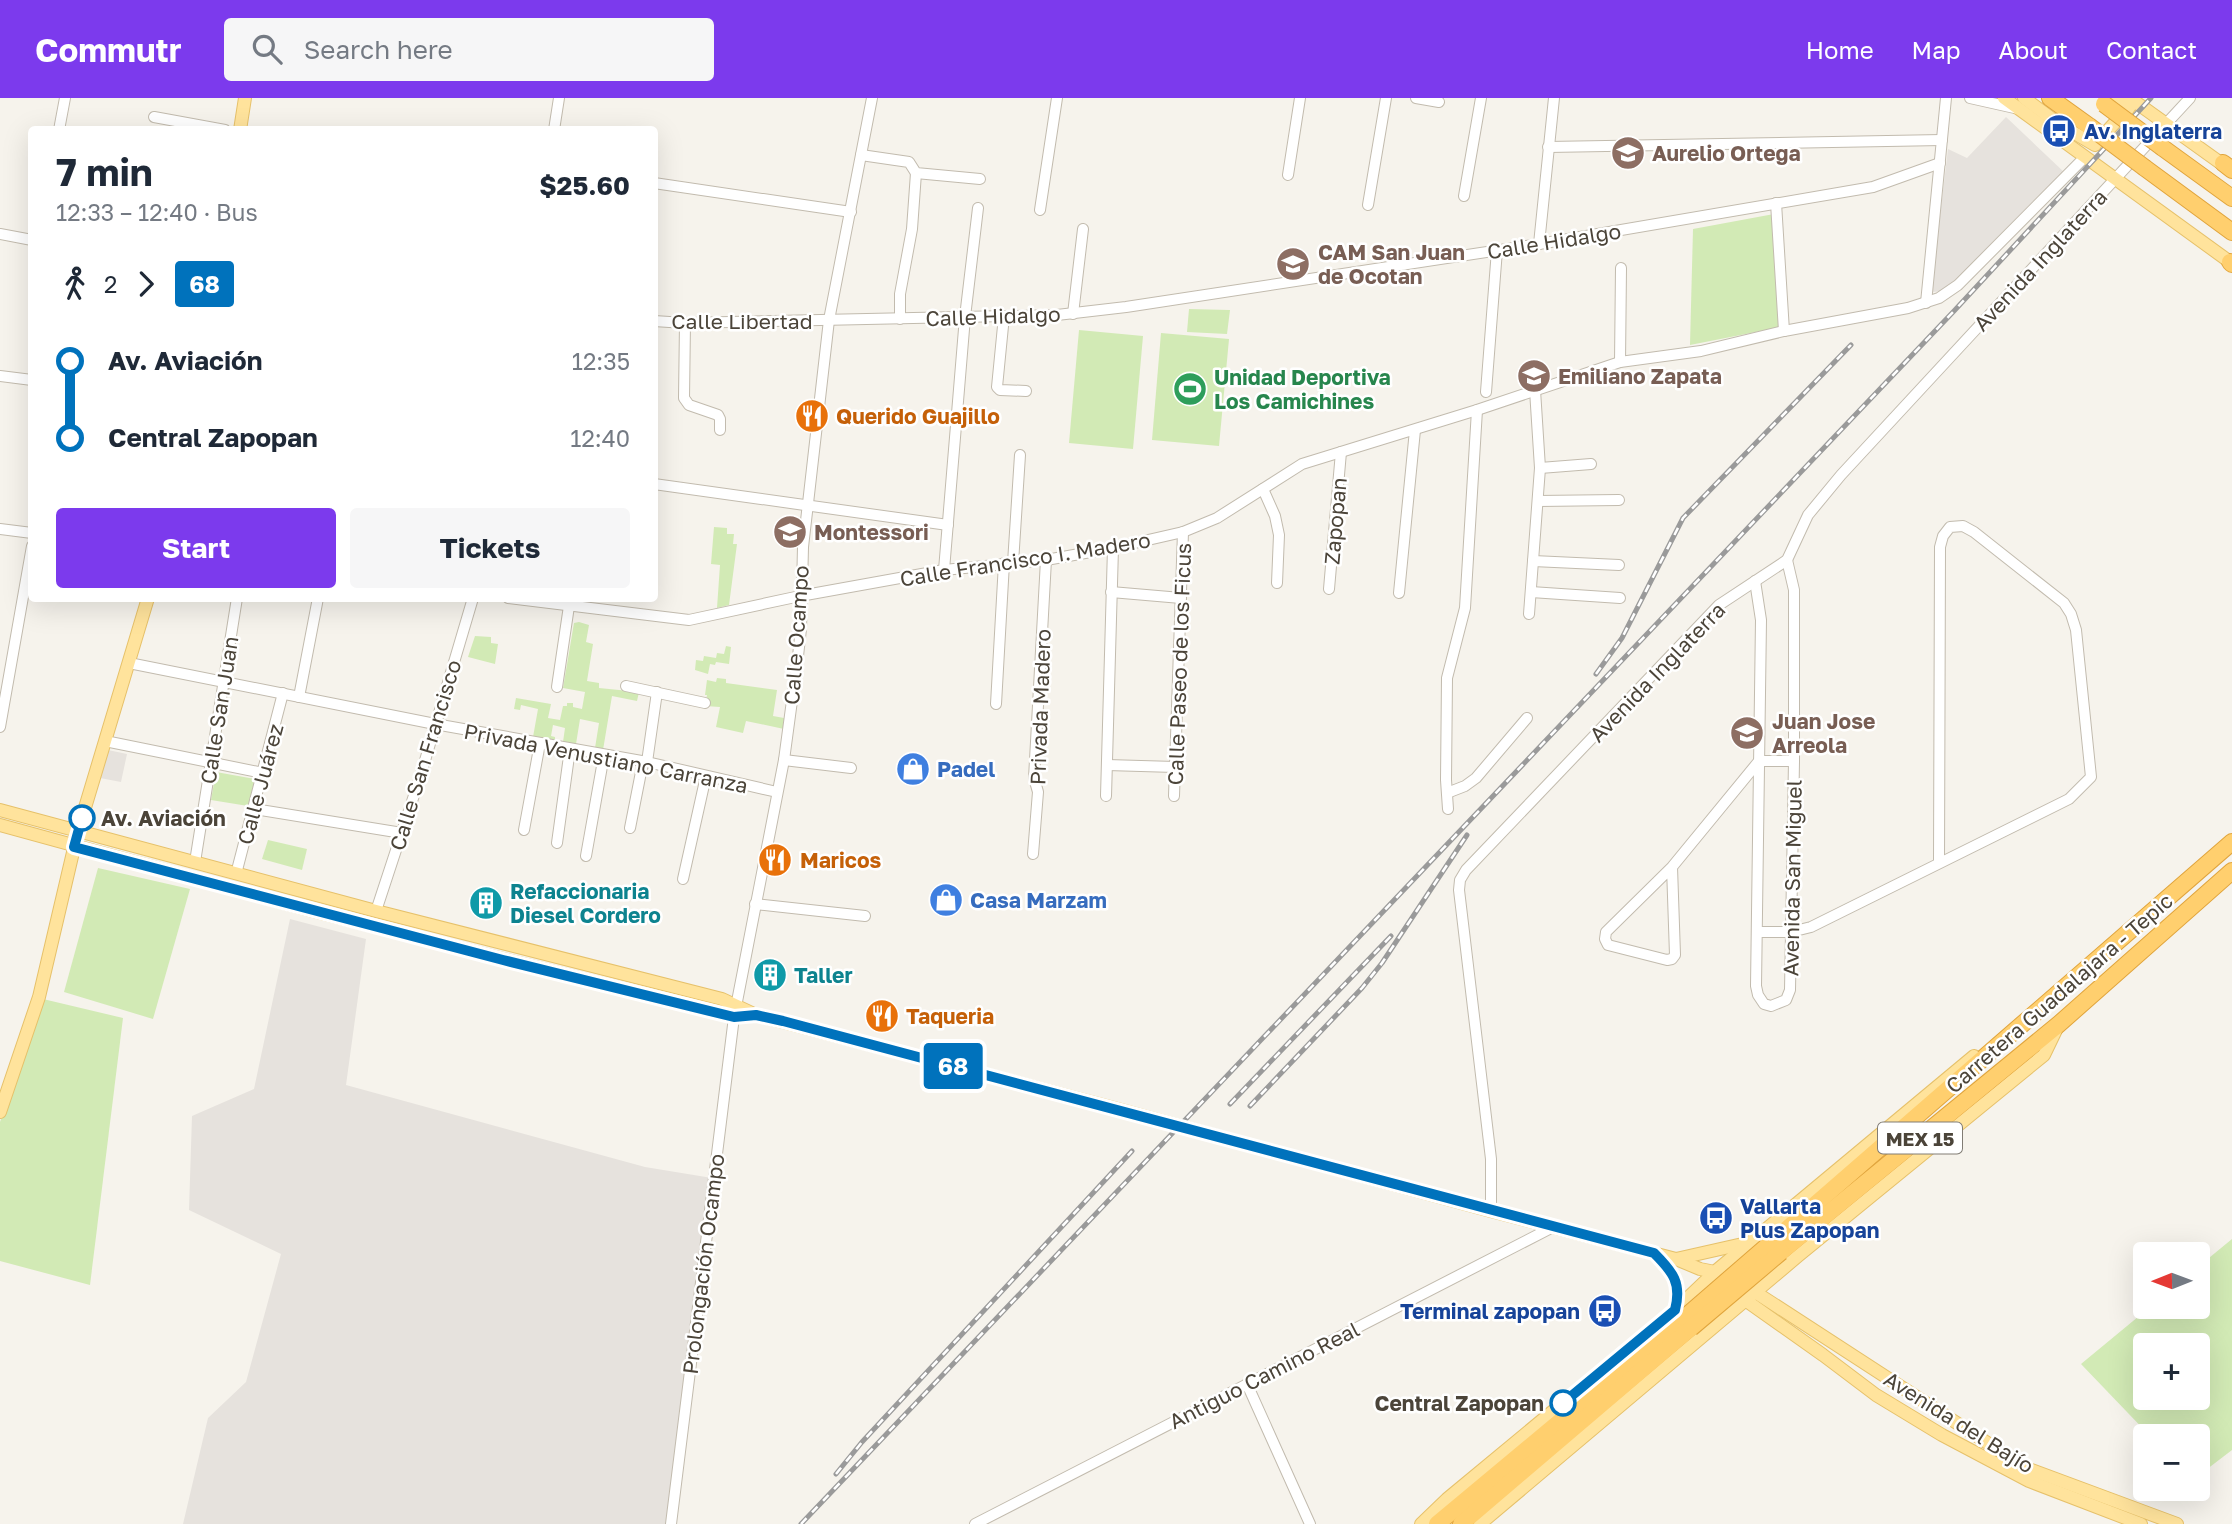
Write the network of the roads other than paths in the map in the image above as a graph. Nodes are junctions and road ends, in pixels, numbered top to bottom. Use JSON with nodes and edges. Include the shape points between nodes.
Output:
{"nodes":[{"id":1,"x":65,"y":98,"type":"edge"},
{"id":2,"x":245,"y":98,"type":"edge"},
{"id":3,"x":559,"y":98,"type":"edge"},
{"id":4,"x":872,"y":98,"type":"edge"},
{"id":5,"x":1057,"y":98,"type":"edge"},
{"id":6,"x":1300,"y":98,"type":"edge"},
{"id":7,"x":1386,"y":98,"type":"edge"},
{"id":8,"x":1416,"y":98,"type":"edge"},
{"id":9,"x":1481,"y":98,"type":"edge"},
{"id":10,"x":1554,"y":98,"type":"edge"},
{"id":11,"x":1946,"y":98,"type":"edge"},
{"id":12,"x":1970,"y":98,"type":"edge"},
{"id":13,"x":2004,"y":98,"type":"edge"},
{"id":14,"x":2050,"y":98,"type":"edge"},
{"id":15,"x":2190,"y":98,"type":"edge"},
{"id":16,"x":2105,"y":100,"type":"edge"},
{"id":17,"x":1439,"y":102,"type":"dead end"},
{"id":18,"x":2131,"y":103,"type":"edge"},
{"id":19,"x":2023,"y":104,"type":"edge"},
{"id":20,"x":154,"y":117,"type":"dead end"},
{"id":21,"x":2165,"y":123,"type":"junction"},
{"id":22,"x":60,"y":126,"type":"edge"},
{"id":23,"x":203,"y":126,"type":"edge"},
{"id":24,"x":241,"y":126,"type":"edge"},
{"id":25,"x":555,"y":126,"type":"edge"},
{"id":26,"x":1942,"y":140,"type":"junction"},
{"id":27,"x":2095,"y":145,"type":"junction"},
{"id":28,"x":1548,"y":147,"type":"junction"},
{"id":29,"x":861,"y":155,"type":"junction"},
{"id":30,"x":2084,"y":158,"type":"junction"},
{"id":31,"x":1940,"y":163,"type":"junction"},
{"id":32,"x":2229,"y":168,"type":"edge"},
{"id":33,"x":916,"y":173,"type":"junction"},
{"id":34,"x":1288,"y":175,"type":"dead end"},
{"id":35,"x":980,"y":178,"type":"dead end"},
{"id":36,"x":2115,"y":179,"type":"junction"},
{"id":37,"x":658,"y":184,"type":"edge"},
{"id":38,"x":1464,"y":196,"type":"dead end"},
{"id":39,"x":2232,"y":198,"type":"edge"},
{"id":40,"x":1776,"y":204,"type":"junction"},
{"id":41,"x":1368,"y":205,"type":"dead end"},
{"id":42,"x":978,"y":208,"type":"dead end"},
{"id":43,"x":1040,"y":210,"type":"dead end"},
{"id":44,"x":851,"y":212,"type":"junction"},
{"id":45,"x":1083,"y":229,"type":"dead end"},
{"id":46,"x":2232,"y":232,"type":"edge"},
{"id":47,"x":0,"y":234,"type":"edge"},
{"id":48,"x":28,"y":239,"type":"edge"},
{"id":49,"x":1539,"y":244,"type":"junction"},
{"id":50,"x":1497,"y":250,"type":"junction"},
{"id":51,"x":2231,"y":263,"type":"edge"},
{"id":52,"x":1621,"y":268,"type":"dead end"},
{"id":53,"x":1926,"y":303,"type":"junction"},
{"id":54,"x":1073,"y":314,"type":"junction"},
{"id":55,"x":965,"y":317,"type":"junction"},
{"id":56,"x":1004,"y":317,"type":"junction"},
{"id":57,"x":900,"y":319,"type":"junction"},
{"id":58,"x":829,"y":320,"type":"junction"},
{"id":59,"x":658,"y":321,"type":"edge"},
{"id":60,"x":685,"y":323,"type":"junction"},
{"id":61,"x":1784,"y":331,"type":"junction"},
{"id":62,"x":1620,"y":362,"type":"junction"},
{"id":63,"x":0,"y":376,"type":"edge"},
{"id":64,"x":28,"y":380,"type":"edge"},
{"id":65,"x":1535,"y":390,"type":"junction"},
{"id":66,"x":1026,"y":391,"type":"dead end"},
{"id":67,"x":1486,"y":392,"type":"dead end"},
{"id":68,"x":1477,"y":410,"type":"junction"},
{"id":69,"x":720,"y":430,"type":"dead end"},
{"id":70,"x":1415,"y":430,"type":"junction"},
{"id":71,"x":1341,"y":452,"type":"junction"},
{"id":72,"x":1020,"y":455,"type":"dead end"},
{"id":73,"x":1591,"y":464,"type":"dead end"},
{"id":74,"x":1540,"y":468,"type":"junction"},
{"id":75,"x":658,"y":485,"type":"edge"},
{"id":76,"x":1263,"y":489,"type":"junction"},
{"id":77,"x":1619,"y":500,"type":"dead end"},
{"id":78,"x":1538,"y":501,"type":"junction"},
{"id":79,"x":808,"y":505,"type":"junction"},
{"id":80,"x":948,"y":525,"type":"junction"},
{"id":81,"x":0,"y":530,"type":"edge"},
{"id":82,"x":1183,"y":532,"type":"junction"},
{"id":83,"x":28,"y":533,"type":"edge"},
{"id":84,"x":1112,"y":548,"type":"junction"},
{"id":85,"x":1046,"y":560,"type":"junction"},
{"id":86,"x":1787,"y":560,"type":"junction"},
{"id":87,"x":1533,"y":561,"type":"junction"},
{"id":88,"x":1009,"y":563,"type":"junction"},
{"id":89,"x":1619,"y":565,"type":"dead end"},
{"id":90,"x":28,"y":569,"type":"edge"},
{"id":91,"x":944,"y":570,"type":"junction"},
{"id":92,"x":1755,"y":581,"type":"junction"},
{"id":93,"x":1278,"y":583,"type":"dead end"},
{"id":94,"x":1329,"y":589,"type":"dead end"},
{"id":95,"x":1111,"y":592,"type":"junction"},
{"id":96,"x":1531,"y":592,"type":"junction"},
{"id":97,"x":1399,"y":593,"type":"dead end"},
{"id":98,"x":800,"y":596,"type":"junction"},
{"id":99,"x":1181,"y":598,"type":"junction"},
{"id":100,"x":1620,"y":598,"type":"dead end"},
{"id":101,"x":147,"y":602,"type":"edge"},
{"id":102,"x":236,"y":602,"type":"edge"},
{"id":103,"x":317,"y":602,"type":"edge"},
{"id":104,"x":471,"y":602,"type":"edge"},
{"id":105,"x":538,"y":602,"type":"edge"},
{"id":106,"x":569,"y":606,"type":"junction"},
{"id":107,"x":1529,"y":614,"type":"dead end"},
{"id":108,"x":129,"y":663,"type":"junction"},
{"id":109,"x":224,"y":682,"type":"junction"},
{"id":110,"x":626,"y":686,"type":"dead end"},
{"id":111,"x":557,"y":687,"type":"dead end"},
{"id":112,"x":657,"y":692,"type":"junction"},
{"id":113,"x":283,"y":694,"type":"junction"},
{"id":114,"x":299,"y":697,"type":"junction"},
{"id":115,"x":705,"y":703,"type":"dead end"},
{"id":116,"x":996,"y":704,"type":"dead end"},
{"id":117,"x":1527,"y":718,"type":"dead end"},
{"id":118,"x":435,"y":724,"type":"junction"},
{"id":119,"x":0,"y":727,"type":"edge"},
{"id":120,"x":105,"y":741,"type":"junction"},
{"id":121,"x":540,"y":743,"type":"junction"},
{"id":122,"x":570,"y":749,"type":"junction"},
{"id":123,"x":604,"y":755,"type":"junction"},
{"id":124,"x":784,"y":760,"type":"junction"},
{"id":125,"x":1759,"y":761,"type":"junction"},
{"id":126,"x":1794,"y":761,"type":"junction"},
{"id":127,"x":645,"y":762,"type":"junction"},
{"id":128,"x":211,"y":763,"type":"junction"},
{"id":129,"x":1107,"y":765,"type":"junction"},
{"id":130,"x":1175,"y":767,"type":"junction"},
{"id":131,"x":851,"y":768,"type":"dead end"},
{"id":132,"x":263,"y":773,"type":"junction"},
{"id":133,"x":706,"y":776,"type":"junction"},
{"id":134,"x":777,"y":792,"type":"junction"},
{"id":135,"x":1447,"y":793,"type":"junction"},
{"id":136,"x":1106,"y":796,"type":"dead end"},
{"id":137,"x":1174,"y":796,"type":"dead end"},
{"id":138,"x":254,"y":809,"type":"junction"},
{"id":139,"x":1448,"y":809,"type":"dead end"},
{"id":140,"x":0,"y":810,"type":"edge"},
{"id":141,"x":0,"y":825,"type":"edge"},
{"id":142,"x":630,"y":828,"type":"dead end"},
{"id":143,"x":524,"y":830,"type":"dead end"},
{"id":144,"x":78,"y":831,"type":"junction"},
{"id":145,"x":402,"y":833,"type":"junction"},
{"id":146,"x":2232,"y":842,"type":"edge"},
{"id":147,"x":558,"y":843,"type":"dead end"},
{"id":148,"x":74,"y":847,"type":"junction"},
{"id":149,"x":1033,"y":854,"type":"dead end"},
{"id":150,"x":586,"y":856,"type":"dead end"},
{"id":151,"x":195,"y":862,"type":"junction"},
{"id":152,"x":1939,"y":863,"type":"junction"},
{"id":153,"x":1672,"y":867,"type":"junction"},
{"id":154,"x":2232,"y":871,"type":"edge"},
{"id":155,"x":236,"y":873,"type":"junction"},
{"id":156,"x":683,"y":879,"type":"dead end"},
{"id":157,"x":755,"y":904,"type":"junction"},
{"id":158,"x":376,"y":911,"type":"junction"},
{"id":159,"x":865,"y":916,"type":"dead end"},
{"id":160,"x":1757,"y":932,"type":"junction"},
{"id":161,"x":1791,"y":932,"type":"junction"},
{"id":162,"x":735,"y":1011,"type":"junction"},
{"id":163,"x":2059,"y":1024,"type":"junction"},
{"id":164,"x":2014,"y":1032,"type":"junction"},
{"id":165,"x":0,"y":1112,"type":"edge"},
{"id":166,"x":1491,"y":1211,"type":"junction"},
{"id":167,"x":1773,"y":1223,"type":"junction"},
{"id":168,"x":1553,"y":1227,"type":"junction"},
{"id":169,"x":1751,"y":1242,"type":"junction"},
{"id":170,"x":1777,"y":1246,"type":"junction"},
{"id":171,"x":1654,"y":1253,"type":"junction"},
{"id":172,"x":1798,"y":1256,"type":"junction"},
{"id":173,"x":1676,"y":1259,"type":"junction"},
{"id":174,"x":1707,"y":1273,"type":"junction"},
{"id":175,"x":1751,"y":1296,"type":"junction"},
{"id":176,"x":1687,"y":1324,"type":"junction"},
{"id":177,"x":1247,"y":1384,"type":"junction"},
{"id":178,"x":671,"y":1524,"type":"edge"},
{"id":179,"x":975,"y":1524,"type":"edge"},
{"id":180,"x":1310,"y":1524,"type":"edge"},
{"id":181,"x":1421,"y":1524,"type":"edge"},
{"id":182,"x":1437,"y":1524,"type":"edge"},
{"id":183,"x":1461,"y":1524,"type":"edge"},
{"id":184,"x":1480,"y":1524,"type":"edge"},
{"id":185,"x":2140,"y":1524,"type":"edge"},
{"id":186,"x":2177,"y":1524,"type":"edge"}],
"edges":[{"from":1,"to":22,"type":"street"},
{"from":2,"to":24,"type":"main road"},
{"from":3,"to":25,"type":"street"},
{"from":4,"to":29,"type":"street","name":"Calle Ocampo"},
{"from":5,"to":43,"type":"street"},
{"from":6,"to":34,"type":"street"},
{"from":7,"to":41,"type":"street"},
{"from":8,"to":17,"type":"street"},
{"from":9,"to":38,"type":"street"},
{"from":10,"to":28,"type":"street"},
{"from":11,"to":26,"type":"street"},
{"from":12,"to":19,"type":"street"},
{"from":13,"to":19,"type":"main road"},
{"from":14,"to":46,"type":"highway","bridge":true},
{"from":15,"to":21,"type":"street","name":"Avenida Inglaterra"},
{"from":16,"to":18,"type":"main road"},
{"from":16,"to":39,"type":"highway","bridge":true},
{"from":18,"to":21,"type":"main road"},
{"from":18,"to":27,"type":"main road","name":"Calle Francisco I. Madero"},
{"from":19,"to":27,"type":"main road"},
{"from":19,"to":30,"type":"main road"},
{"from":20,"to":23,"type":"street"},
{"from":21,"to":32,"type":"main road"},
{"from":21,"to":36,"type":"street","name":"Avenida Inglaterra"},
{"from":26,"to":28,"type":"street"},
{"from":26,"to":31,"type":"street"},
{"from":27,"to":30,"type":"main road","name":"Calle Francisco I. Madero"},
{"from":28,"to":49,"type":"street"},
{"from":29,"to":33,"type":"street","via":[[909,162]]},
{"from":29,"to":44,"type":"street","name":"Calle Ocampo"},
{"from":30,"to":36,"type":"main road"},
{"from":30,"to":53,"type":"street","name":"Calle Francisco I. Madero","via":[[1958,285]]},
{"from":31,"to":40,"type":"street","name":"Calle Hidalgo","via":[[1873,187]]},
{"from":31,"to":53,"type":"street"},
{"from":33,"to":35,"type":"street"},
{"from":33,"to":57,"type":"street"},
{"from":36,"to":51,"type":"main road"},
{"from":36,"to":86,"type":"street","name":"Avenida Inglaterra","via":[[1841,475],[1808,515]]},
{"from":37,"to":44,"type":"street"},
{"from":40,"to":49,"type":"street","name":"Calle Hidalgo"},
{"from":40,"to":61,"type":"street"},
{"from":42,"to":55,"type":"street"},
{"from":44,"to":58,"type":"street","name":"Calle Ocampo"},
{"from":45,"to":54,"type":"street"},
{"from":47,"to":48,"type":"street"},
{"from":49,"to":50,"type":"street","name":"Calle Hidalgo"},
{"from":50,"to":54,"type":"street","name":"Calle Hidalgo"},
{"from":50,"to":67,"type":"street"},
{"from":52,"to":62,"type":"street"},
{"from":53,"to":61,"type":"street","name":"Calle Francisco I. Madero"},
{"from":54,"to":56,"type":"street","name":"Calle Hidalgo"},
{"from":55,"to":56,"type":"street","name":"Calle Hidalgo"},
{"from":55,"to":57,"type":"street","name":"Calle Hidalgo"},
{"from":55,"to":80,"type":"street"},
{"from":56,"to":66,"type":"street","via":[[997,383],[1000,390]]},
{"from":57,"to":58,"type":"street","name":"Calle Hidalgo"},
{"from":58,"to":60,"type":"street","name":"Calle Libertad"},
{"from":58,"to":79,"type":"street","name":"Calle Ocampo"},
{"from":59,"to":60,"type":"street","name":"Calle Libertad"},
{"from":60,"to":69,"type":"street","via":[[684,398],[689,405],[719,415]]},
{"from":61,"to":62,"type":"street","name":"Calle Francisco I. Madero","via":[[1701,351]]},
{"from":62,"to":65,"type":"street","name":"Calle Francisco I. Madero"},
{"from":63,"to":64,"type":"street"},
{"from":65,"to":68,"type":"street","name":"Calle Francisco I. Madero"},
{"from":65,"to":74,"type":"street"},
{"from":68,"to":70,"type":"street","name":"Calle Francisco I. Madero"},
{"from":68,"to":135,"type":"street","via":[[1465,608],[1447,678]]},
{"from":70,"to":71,"type":"street","name":"Calle Francisco I. Madero"},
{"from":70,"to":97,"type":"street"},
{"from":71,"to":76,"type":"street","name":"Calle Francisco I. Madero","via":[[1302,464]]},
{"from":71,"to":94,"type":"street","name":"Zapopan"},
{"from":72,"to":88,"type":"street"},
{"from":73,"to":74,"type":"street"},
{"from":74,"to":78,"type":"street"},
{"from":75,"to":79,"type":"street"},
{"from":76,"to":82,"type":"street","name":"Calle Francisco I. Madero","via":[[1217,518]]},
{"from":76,"to":93,"type":"street","via":[[1279,536]]},
{"from":77,"to":78,"type":"street"},
{"from":78,"to":87,"type":"street"},
{"from":79,"to":80,"type":"street"},
{"from":79,"to":98,"type":"street","name":"Calle Ocampo"},
{"from":80,"to":91,"type":"street"},
{"from":81,"to":83,"type":"street"},
{"from":82,"to":84,"type":"street","name":"Calle Francisco I. Madero"},
{"from":82,"to":99,"type":"street","name":"Calle Paseo de los Ficus"},
{"from":84,"to":85,"type":"street","name":"Calle Francisco I. Madero"},
{"from":84,"to":95,"type":"street"},
{"from":85,"to":88,"type":"street","name":"Calle Francisco I. Madero"},
{"from":85,"to":149,"type":"street","name":"Privada Madero"},
{"from":86,"to":92,"type":"street","name":"Avenida Inglaterra"},
{"from":86,"to":126,"type":"street","name":"Avenida San Miguel","via":[[1794,590]]},
{"from":87,"to":89,"type":"street"},
{"from":87,"to":96,"type":"street"},
{"from":88,"to":91,"type":"street","name":"Calle Francisco I. Madero"},
{"from":88,"to":116,"type":"street"},
{"from":90,"to":119,"type":"street"},
{"from":91,"to":98,"type":"street","name":"Calle Francisco I. Madero"},
{"from":92,"to":125,"type":"street","name":"Avenida San Miguel","via":[[1761,620]]},
{"from":92,"to":166,"type":"street","name":"Avenida Inglaterra","via":[[1719,605],[1460,880],[1491,1158]]},
{"from":95,"to":99,"type":"street"},
{"from":95,"to":129,"type":"street"},
{"from":96,"to":100,"type":"street"},
{"from":96,"to":107,"type":"street"},
{"from":98,"to":106,"type":"street","name":"Calle Francisco I. Madero","via":[[689,620]]},
{"from":98,"to":124,"type":"street","name":"Calle Ocampo","via":[[800,642]]},
{"from":99,"to":130,"type":"street","name":"Calle Paseo de los Ficus"},
{"from":101,"to":108,"type":"main road"},
{"from":102,"to":109,"type":"street","name":"Calle San Juan"},
{"from":103,"to":114,"type":"street"},
{"from":104,"to":118,"type":"street","name":"Calle San Francisco"},
{"from":105,"to":106,"type":"street","name":"Calle Francisco I. Madero"},
{"from":106,"to":111,"type":"street"},
{"from":108,"to":109,"type":"street","name":"Privada Venustiano Carranza"},
{"from":108,"to":120,"type":"main road"},
{"from":109,"to":113,"type":"street","name":"Privada Venustiano Carranza"},
{"from":109,"to":128,"type":"street","name":"Calle San Juan"},
{"from":110,"to":112,"type":"street"},
{"from":112,"to":115,"type":"street"},
{"from":112,"to":127,"type":"street"},
{"from":113,"to":114,"type":"street","name":"Privada Venustiano Carranza"},
{"from":113,"to":132,"type":"street","name":"Calle Juárez"},
{"from":114,"to":118,"type":"street","name":"Privada Venustiano Carranza"},
{"from":117,"to":135,"type":"street","via":[[1476,778]]},
{"from":118,"to":121,"type":"street","name":"Privada Venustiano Carranza"},
{"from":118,"to":145,"type":"street","name":"Calle San Francisco"},
{"from":120,"to":128,"type":"street"},
{"from":120,"to":144,"type":"main road"},
{"from":121,"to":122,"type":"street","name":"Privada Venustiano Carranza"},
{"from":121,"to":143,"type":"street"},
{"from":122,"to":123,"type":"street","name":"Privada Venustiano Carranza"},
{"from":122,"to":147,"type":"street"},
{"from":123,"to":127,"type":"street","name":"Privada Venustiano Carranza"},
{"from":123,"to":150,"type":"street"},
{"from":124,"to":131,"type":"street"},
{"from":124,"to":134,"type":"street","name":"Calle Ocampo"},
{"from":125,"to":126,"type":"street"},
{"from":125,"to":153,"type":"street"},
{"from":125,"to":160,"type":"street","name":"Avenida San Miguel"},
{"from":126,"to":161,"type":"street","name":"Avenida San Miguel"},
{"from":127,"to":133,"type":"street","name":"Privada Venustiano Carranza"},
{"from":127,"to":142,"type":"street"},
{"from":128,"to":132,"type":"street"},
{"from":128,"to":151,"type":"street","name":"Calle San Juan"},
{"from":129,"to":130,"type":"street"},
{"from":129,"to":136,"type":"street"},
{"from":130,"to":137,"type":"street","name":"Calle Paseo de los Ficus"},
{"from":132,"to":138,"type":"street","name":"Calle Juárez"},
{"from":133,"to":134,"type":"street","name":"Privada Venustiano Carranza"},
{"from":133,"to":156,"type":"street"},
{"from":134,"to":157,"type":"street","name":"Calle Ocampo"},
{"from":135,"to":139,"type":"street"},
{"from":138,"to":145,"type":"street"},
{"from":138,"to":155,"type":"street","name":"Calle Juárez"},
{"from":140,"to":144,"type":"main road"},
{"from":141,"to":148,"type":"main road"},
{"from":144,"to":148,"type":"main road"},
{"from":144,"to":151,"type":"main road"},
{"from":145,"to":158,"type":"street","name":"Calle San Francisco"},
{"from":146,"to":164,"type":"highway","name":"Carretera Guadalajara - Tepic","number":"MEX 15"},
{"from":148,"to":162,"type":"main road","via":[[512,963]]},
{"from":148,"to":165,"type":"main road","via":[[39,998]]},
{"from":151,"to":155,"type":"main road"},
{"from":152,"to":152,"type":"street","via":[[2069,799],[2091,777],[2071,614],[2064,603],[1963,526],[1950,527],[1940,547]]},
{"from":152,"to":161,"type":"street","via":[[1811,927]]},
{"from":153,"to":153,"type":"street","via":[[1606,932],[1608,945],[1674,958]]},
{"from":154,"to":163,"type":"highway","name":"Carretera Guadalajara - Tepic","number":"MEX 15"},
{"from":155,"to":158,"type":"main road"},
{"from":157,"to":159,"type":"street"},
{"from":157,"to":162,"type":"street","name":"Calle Ocampo"},
{"from":158,"to":162,"type":"main road"},
{"from":160,"to":161,"type":"street"},
{"from":160,"to":161,"type":"street","name":"Avenida San Miguel","via":[[1756,986],[1764,1004],[1771,1006],[1786,1000],[1790,990]]},
{"from":162,"to":166,"type":"main road"},
{"from":162,"to":178,"type":"street","name":"Prolongación Ocampo"},
{"from":163,"to":170,"type":"highway","name":"Carretera Guadalajara - Tepic","number":"MEX 15"},
{"from":163,"to":172,"type":"main road","via":[[2044,1055]]},
{"from":164,"to":167,"type":"main road","via":[[1996,1038]]},
{"from":164,"to":170,"type":"highway","name":"Carretera Guadalajara - Tepic","number":"MEX 15"},
{"from":166,"to":168,"type":"main road"},
{"from":167,"to":169,"type":"main road"},
{"from":167,"to":172,"type":"main road","via":[[1766,1235],[1769,1250],[1779,1256]]},
{"from":168,"to":171,"type":"main road"},
{"from":168,"to":177,"type":"street","name":"Antiguo Camino Real"},
{"from":169,"to":173,"type":"main road"},
{"from":169,"to":174,"type":"main road"},
{"from":170,"to":176,"type":"highway","name":"Carretera Guadalajara - Tepic","number":"MEX 15","bridge":true},
{"from":171,"to":173,"type":"main road"},
{"from":171,"to":176,"type":"main road","via":[[1675,1279]]},
{"from":172,"to":175,"type":"main road"},
{"from":173,"to":174,"type":"main road"},
{"from":174,"to":175,"type":"main road"},
{"from":174,"to":176,"type":"main road"},
{"from":175,"to":176,"type":"main road"},
{"from":175,"to":185,"type":"main road","name":"Avenida del Bajío","via":[[1876,1395],[1942,1434],[2029,1480]]},
{"from":175,"to":186,"type":"main road","name":"Avenida del Bajío","via":[[2026,1468]]},
{"from":176,"to":181,"type":"main road","via":[[1447,1499]]},
{"from":176,"to":182,"type":"highway","name":"Carretera Guadalajara - Tepic","number":"MEX 15"},
{"from":176,"to":183,"type":"highway","name":"Carretera Guadalajara - Tepic","number":"MEX 15"},
{"from":176,"to":184,"type":"main road"},
{"from":177,"to":179,"type":"street","name":"Antiguo Camino Real"},
{"from":177,"to":180,"type":"street"}]}
